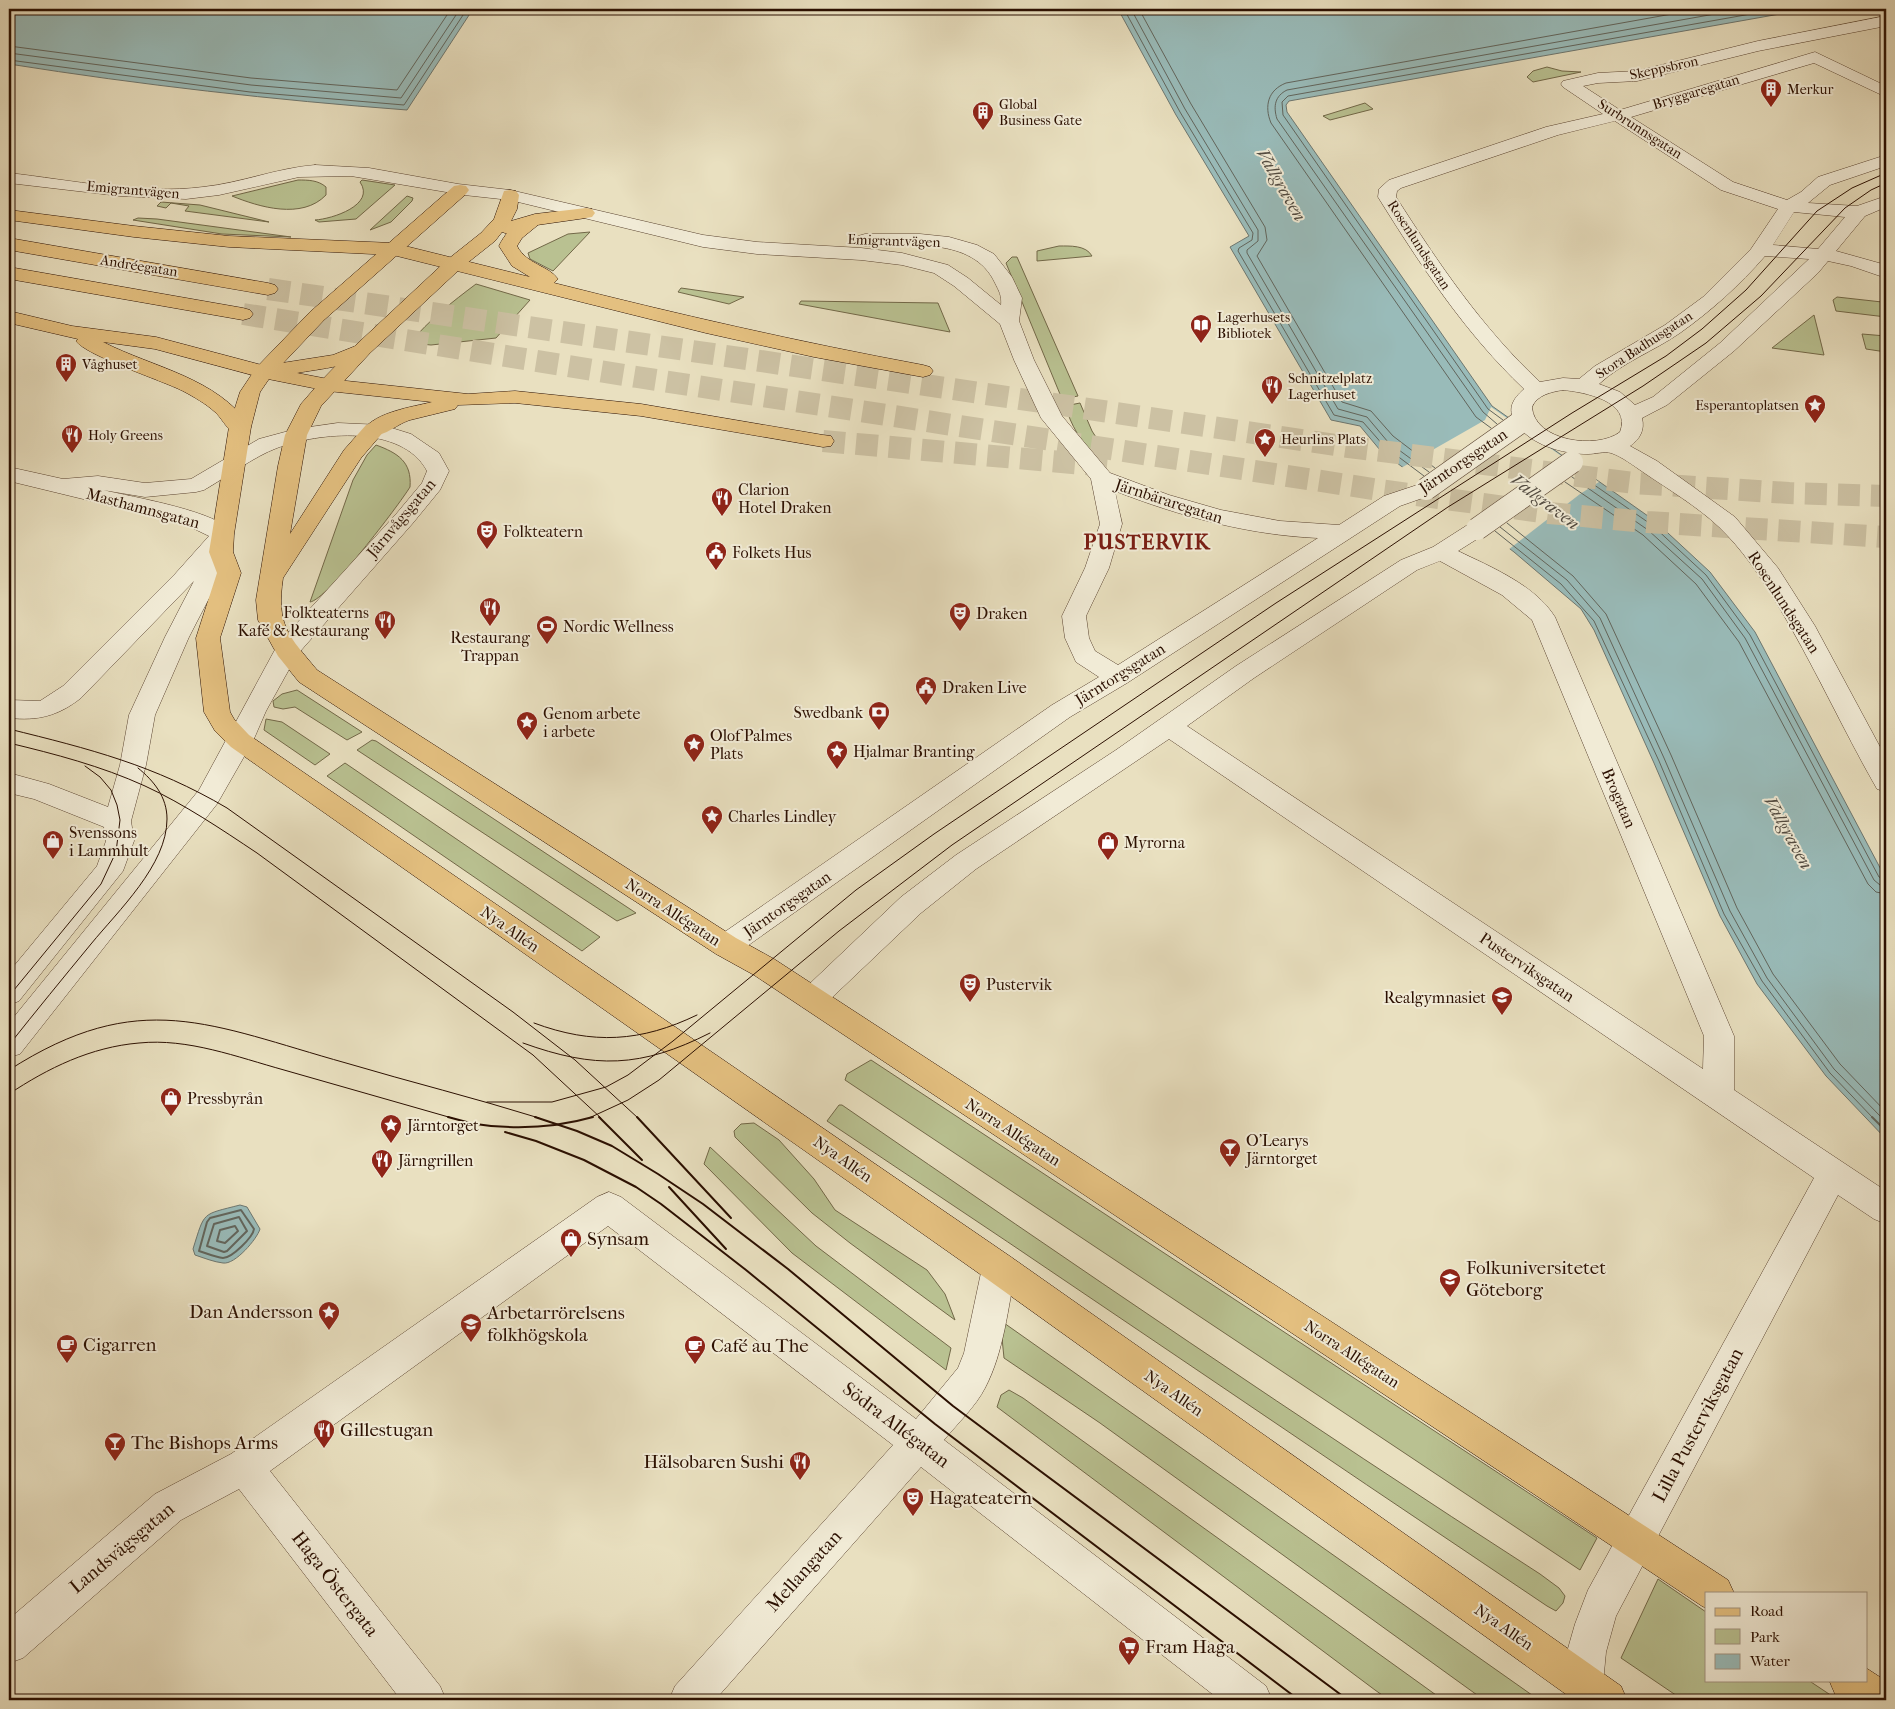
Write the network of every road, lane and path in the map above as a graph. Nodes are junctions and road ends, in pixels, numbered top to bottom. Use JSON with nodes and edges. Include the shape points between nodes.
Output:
{"nodes":[{"id":1,"x":1886,"y":21,"type":"edge"},
{"id":2,"x":1758,"y":46,"type":"junction"},
{"id":3,"x":1569,"y":84,"type":"joint"},
{"id":4,"x":1886,"y":92,"type":"edge"},
{"id":5,"x":1589,"y":96,"type":"junction"},
{"id":6,"x":1616,"y":114,"type":"junction"},
{"id":7,"x":1886,"y":160,"type":"edge"},
{"id":8,"x":1710,"y":174,"type":"junction"},
{"id":9,"x":9,"y":178,"type":"edge"},
{"id":10,"x":1824,"y":180,"type":"junction"},
{"id":11,"x":473,"y":181,"type":"junction"},
{"id":12,"x":511,"y":187,"type":"junction"},
{"id":13,"x":561,"y":189,"type":"dead end"},
{"id":14,"x":1886,"y":201,"type":"edge"},
{"id":15,"x":1788,"y":207,"type":"junction"},
{"id":16,"x":1860,"y":212,"type":"junction"},
{"id":17,"x":586,"y":213,"type":"junction"},
{"id":18,"x":9,"y":214,"type":"edge"},
{"id":19,"x":535,"y":220,"type":"junction"},
{"id":20,"x":488,"y":237,"type":"junction"},
{"id":21,"x":9,"y":244,"type":"edge"},
{"id":22,"x":393,"y":249,"type":"junction"},
{"id":23,"x":1760,"y":250,"type":"junction"},
{"id":24,"x":1824,"y":255,"type":"junction"},
{"id":25,"x":454,"y":264,"type":"junction"},
{"id":26,"x":1886,"y":272,"type":"edge"},
{"id":27,"x":9,"y":273,"type":"edge"},
{"id":28,"x":1886,"y":282,"type":"edge"},
{"id":29,"x":1795,"y":283,"type":"junction"},
{"id":30,"x":268,"y":289,"type":"tunnel mouth"},
{"id":31,"x":554,"y":289,"type":"junction"},
{"id":32,"x":243,"y":314,"type":"tunnel mouth"},
{"id":33,"x":9,"y":317,"type":"edge"},
{"id":34,"x":1009,"y":321,"type":"junction"},
{"id":35,"x":72,"y":332,"type":"junction"},
{"id":36,"x":363,"y":349,"type":"junction"},
{"id":37,"x":923,"y":371,"type":"dead end"},
{"id":38,"x":263,"y":372,"type":"junction"},
{"id":39,"x":328,"y":385,"type":"junction"},
{"id":40,"x":1584,"y":386,"type":"junction"},
{"id":41,"x":1536,"y":389,"type":"junction"},
{"id":42,"x":468,"y":400,"type":"junction"},
{"id":43,"x":1631,"y":415,"type":"junction"},
{"id":44,"x":1521,"y":422,"type":"junction"},
{"id":45,"x":240,"y":427,"type":"junction"},
{"id":46,"x":374,"y":430,"type":"junction"},
{"id":47,"x":296,"y":435,"type":"junction"},
{"id":48,"x":823,"y":442,"type":"tunnel mouth"},
{"id":49,"x":1602,"y":446,"type":"junction"},
{"id":50,"x":235,"y":461,"type":"junction"},
{"id":51,"x":9,"y":474,"type":"edge"},
{"id":52,"x":1102,"y":478,"type":"junction"},
{"id":53,"x":63,"y":486,"type":"junction"},
{"id":54,"x":1343,"y":532,"type":"junction"},
{"id":55,"x":222,"y":543,"type":"junction"},
{"id":56,"x":1441,"y":552,"type":"junction"},
{"id":57,"x":270,"y":580,"type":"junction"},
{"id":58,"x":287,"y":650,"type":"junction"},
{"id":59,"x":1118,"y":677,"type":"junction"},
{"id":60,"x":9,"y":709,"type":"edge"},
{"id":61,"x":1168,"y":726,"type":"junction"},
{"id":62,"x":240,"y":741,"type":"junction"},
{"id":63,"x":1886,"y":782,"type":"edge"},
{"id":64,"x":9,"y":783,"type":"edge"},
{"id":65,"x":117,"y":821,"type":"junction"},
{"id":66,"x":726,"y":946,"type":"junction"},
{"id":67,"x":9,"y":993,"type":"edge"},
{"id":68,"x":812,"y":999,"type":"junction"},
{"id":69,"x":9,"y":1044,"type":"edge"},
{"id":70,"x":1718,"y":1095,"type":"junction"},
{"id":71,"x":1833,"y":1173,"type":"junction"},
{"id":72,"x":1886,"y":1209,"type":"edge"},
{"id":73,"x":999,"y":1268,"type":"junction"},
{"id":74,"x":919,"y":1442,"type":"junction"},
{"id":75,"x":244,"y":1467,"type":"junction"},
{"id":76,"x":1636,"y":1541,"type":"junction"},
{"id":77,"x":1713,"y":1592,"type":"edge"},
{"id":78,"x":9,"y":1644,"type":"edge"},
{"id":79,"x":1852,"y":1682,"type":"edge"},
{"id":80,"x":1595,"y":1692,"type":"edge"},
{"id":81,"x":426,"y":1700,"type":"edge"},
{"id":82,"x":689,"y":1700,"type":"edge"},
{"id":83,"x":1252,"y":1700,"type":"edge"},
{"id":84,"x":1879,"y":1700,"type":"edge"}],
"edges":[{"from":1,"to":2,"type":"street","name":"Skeppsbron"},
{"from":2,"to":3,"type":"street","name":"Skeppsbron","via":[[1637,76],[1598,78]]},
{"from":2,"to":5,"type":"street","name":"Skeppsbron","via":[[1622,92]]},
{"from":3,"to":5,"type":"street","name":"Surbrunnsgatan"},
{"from":4,"to":6,"type":"street","name":"Bryggaregatan","via":[[1815,57]]},
{"from":5,"to":6,"type":"street","name":"Surbrunnsgatan"},
{"from":6,"to":8,"type":"street","name":"Surbrunnsgatan"},
{"from":6,"to":41,"type":"street","name":"Rosenlundsgatan","via":[[1478,155],[1388,189],[1387,197],[1436,274],[1506,362]]},
{"from":7,"to":10,"type":"street","name":"Stora Badhusgatan"},
{"from":8,"to":10,"type":"street","name":"Surbrunnsgatan","via":[[1751,184],[1788,186]]},
{"from":8,"to":15,"type":"street","name":"Surbrunnsgatan","via":[[1748,195]]},
{"from":9,"to":11,"type":"street","name":"Emigrantvägen","via":[[132,192],[188,194],[316,170]]},
{"from":10,"to":15,"type":"street","name":"Stora Badhusgatan","via":[[1807,196]]},
{"from":11,"to":12,"type":"street","name":"Emigrantvägen"},
{"from":11,"to":12,"type":"street","name":"Emigrantvägen","via":[[488,191]]},
{"from":11,"to":22,"type":"main road"},
{"from":12,"to":17,"type":"street","name":"Emigrantvägen"},
{"from":12,"to":20,"type":"main road","via":[[508,209]]},
{"from":13,"to":34,"type":"street","name":"Emigrantvägen","via":[[642,214],[740,234],[811,239],[920,240],[970,249],[987,258],[1002,277],[1012,298]]},
{"from":14,"to":16,"type":"street"},
{"from":15,"to":16,"type":"street","name":"Surbrunnsgatan"},
{"from":15,"to":23,"type":"street","name":"Stora Badhusgatan"},
{"from":16,"to":24,"type":"street"},
{"from":17,"to":19,"type":"main road"},
{"from":17,"to":34,"type":"street","name":"Emigrantvägen","via":[[703,241],[902,259],[941,269]]},
{"from":18,"to":22,"type":"main road","via":[[213,241]]},
{"from":19,"to":20,"type":"main road"},
{"from":19,"to":31,"type":"main road","via":[[520,230],[508,246],[511,256],[528,270],[550,281]]},
{"from":20,"to":25,"type":"main road"},
{"from":21,"to":30,"type":"main road","name":"Andréegatan"},
{"from":22,"to":25,"type":"main road"},
{"from":22,"to":38,"type":"main road","via":[[333,301]]},
{"from":23,"to":24,"type":"street"},
{"from":23,"to":40,"type":"street","name":"Stora Badhusgatan","via":[[1710,301],[1672,330],[1602,370]]},
{"from":24,"to":26,"type":"street","via":[[1858,261]]},
{"from":24,"to":29,"type":"street"},
{"from":25,"to":31,"type":"main road"},
{"from":25,"to":36,"type":"main road"},
{"from":27,"to":32,"type":"main road","name":"Andréegatan"},
{"from":28,"to":29,"type":"street","via":[[1833,277]]},
{"from":29,"to":43,"type":"street","via":[[1766,313],[1660,402]]},
{"from":31,"to":37,"type":"main road","via":[[814,351]]},
{"from":33,"to":35,"type":"main road"},
{"from":34,"to":52,"type":"street","via":[[1052,418]]},
{"from":35,"to":38,"type":"main road","via":[[156,343]]},
{"from":35,"to":45,"type":"main road","via":[[102,351],[206,396]]},
{"from":36,"to":38,"type":"main road","via":[[338,360]]},
{"from":36,"to":39,"type":"main road"},
{"from":38,"to":39,"type":"main road"},
{"from":38,"to":45,"type":"main road","via":[[250,392]]},
{"from":39,"to":42,"type":"main road"},
{"from":39,"to":47,"type":"main road","via":[[312,404]]},
{"from":40,"to":41,"type":"street","via":[[1563,384]]},
{"from":40,"to":43,"type":"street","via":[[1612,396]]},
{"from":41,"to":44,"type":"street","via":[[1522,402]]},
{"from":42,"to":46,"type":"main road","via":[[400,416]]},
{"from":42,"to":48,"type":"main road","via":[[515,398],[641,410]]},
{"from":43,"to":49,"type":"street","via":[[1633,429],[1629,436]]},
{"from":44,"to":49,"type":"street","name":"Rosenlundsgatan","via":[[1554,441]]},
{"from":44,"to":54,"type":"street","name":"Järntorgsgatan","bridge":true,"via":[[1426,489],[1392,501]]},
{"from":45,"to":50,"type":"main road"},
{"from":46,"to":47,"type":"street","name":"Masthamnsgatan","via":[[338,429]]},
{"from":46,"to":57,"type":"main road","via":[[352,455]]},
{"from":46,"to":58,"type":"street","name":"Järnvågsgatan","via":[[403,439],[431,458],[438,470],[432,485],[405,518]]},
{"from":47,"to":50,"type":"street","name":"Masthamnsgatan","via":[[267,444]]},
{"from":47,"to":57,"type":"main road"},
{"from":49,"to":56,"type":"street","bridge":true,"via":[[1572,462]]},
{"from":49,"to":63,"type":"street","name":"Rosenlundsgatan","via":[[1649,466],[1719,516],[1747,544],[1770,573],[1803,626]]},
{"from":50,"to":53,"type":"street","name":"Masthamnsgatan","via":[[196,485],[145,490],[98,483]]},
{"from":50,"to":55,"type":"main road"},
{"from":51,"to":53,"type":"street","name":"Masthamnsgatan"},
{"from":52,"to":54,"type":"street","name":"Järnbäraregatan","via":[[1146,496],[1237,522],[1304,532]]},
{"from":52,"to":59,"type":"street","name":"Järnbäraregatan","via":[[1111,524],[1097,568],[1074,616],[1077,638],[1085,656]]},
{"from":53,"to":55,"type":"street","name":"Masthamnsgatan","via":[[205,524]]},
{"from":54,"to":59,"type":"street","name":"Järntorgsgatan"},
{"from":55,"to":60,"type":"street","via":[[106,660],[57,704],[38,712]]},
{"from":55,"to":62,"type":"main road","name":"Nya Allén","via":[[229,573],[208,638],[217,712],[224,725]]},
{"from":55,"to":65,"type":"street","via":[[147,702]]},
{"from":56,"to":61,"type":"street","via":[[1409,565]]},
{"from":56,"to":70,"type":"street","name":"Brogatan","via":[[1534,606],[1542,617],[1719,1036]]},
{"from":57,"to":58,"type":"main road","via":[[270,620]]},
{"from":58,"to":62,"type":"street","name":"Järnvågsgatan"},
{"from":58,"to":66,"type":"main road","name":"Norra Allégatan","via":[[308,676]]},
{"from":59,"to":66,"type":"street","name":"Järntorgsgatan","via":[[1060,711]]},
{"from":61,"to":68,"type":"street","via":[[966,862],[911,905]]},
{"from":61,"to":70,"type":"street","name":"Pusterviksgatan"},
{"from":62,"to":69,"type":"street","name":"Järnvågsgatan","via":[[196,813]]},
{"from":62,"to":73,"type":"main road","name":"Nya Allén"},
{"from":64,"to":65,"type":"street"},
{"from":65,"to":67,"type":"street","via":[[120,841],[109,871]]},
{"from":66,"to":68,"type":"main road","name":"Norra Allégatan"},
{"from":68,"to":76,"type":"main road","name":"Norra Allégatan"},
{"from":70,"to":71,"type":"street","name":"Pusterviksgatan"},
{"from":71,"to":72,"type":"street","name":"Pusterviksgatan"},
{"from":71,"to":76,"type":"street","name":"Lilla Pusterviksgatan"},
{"from":73,"to":74,"type":"street","name":"Mellangatan","via":[[982,1353],[972,1378]]},
{"from":73,"to":80,"type":"main road","name":"Nya Allén"},
{"from":74,"to":75,"type":"street","name":"Södra Allégatan","via":[[609,1207]]},
{"from":74,"to":82,"type":"street","name":"Mellangatan"},
{"from":74,"to":83,"type":"street","name":"Södra Allégatan"},
{"from":75,"to":78,"type":"street","name":"Landsvägsgatan","via":[[168,1507]]},
{"from":75,"to":81,"type":"street","name":"Haga Östergata"},
{"from":76,"to":77,"type":"main road","name":"Norra Allégatan"},
{"from":76,"to":80,"type":"street","name":"Lilla Pusterviksgatan","via":[[1591,1630],[1585,1654]]},
{"from":79,"to":84,"type":"main road"}]}
